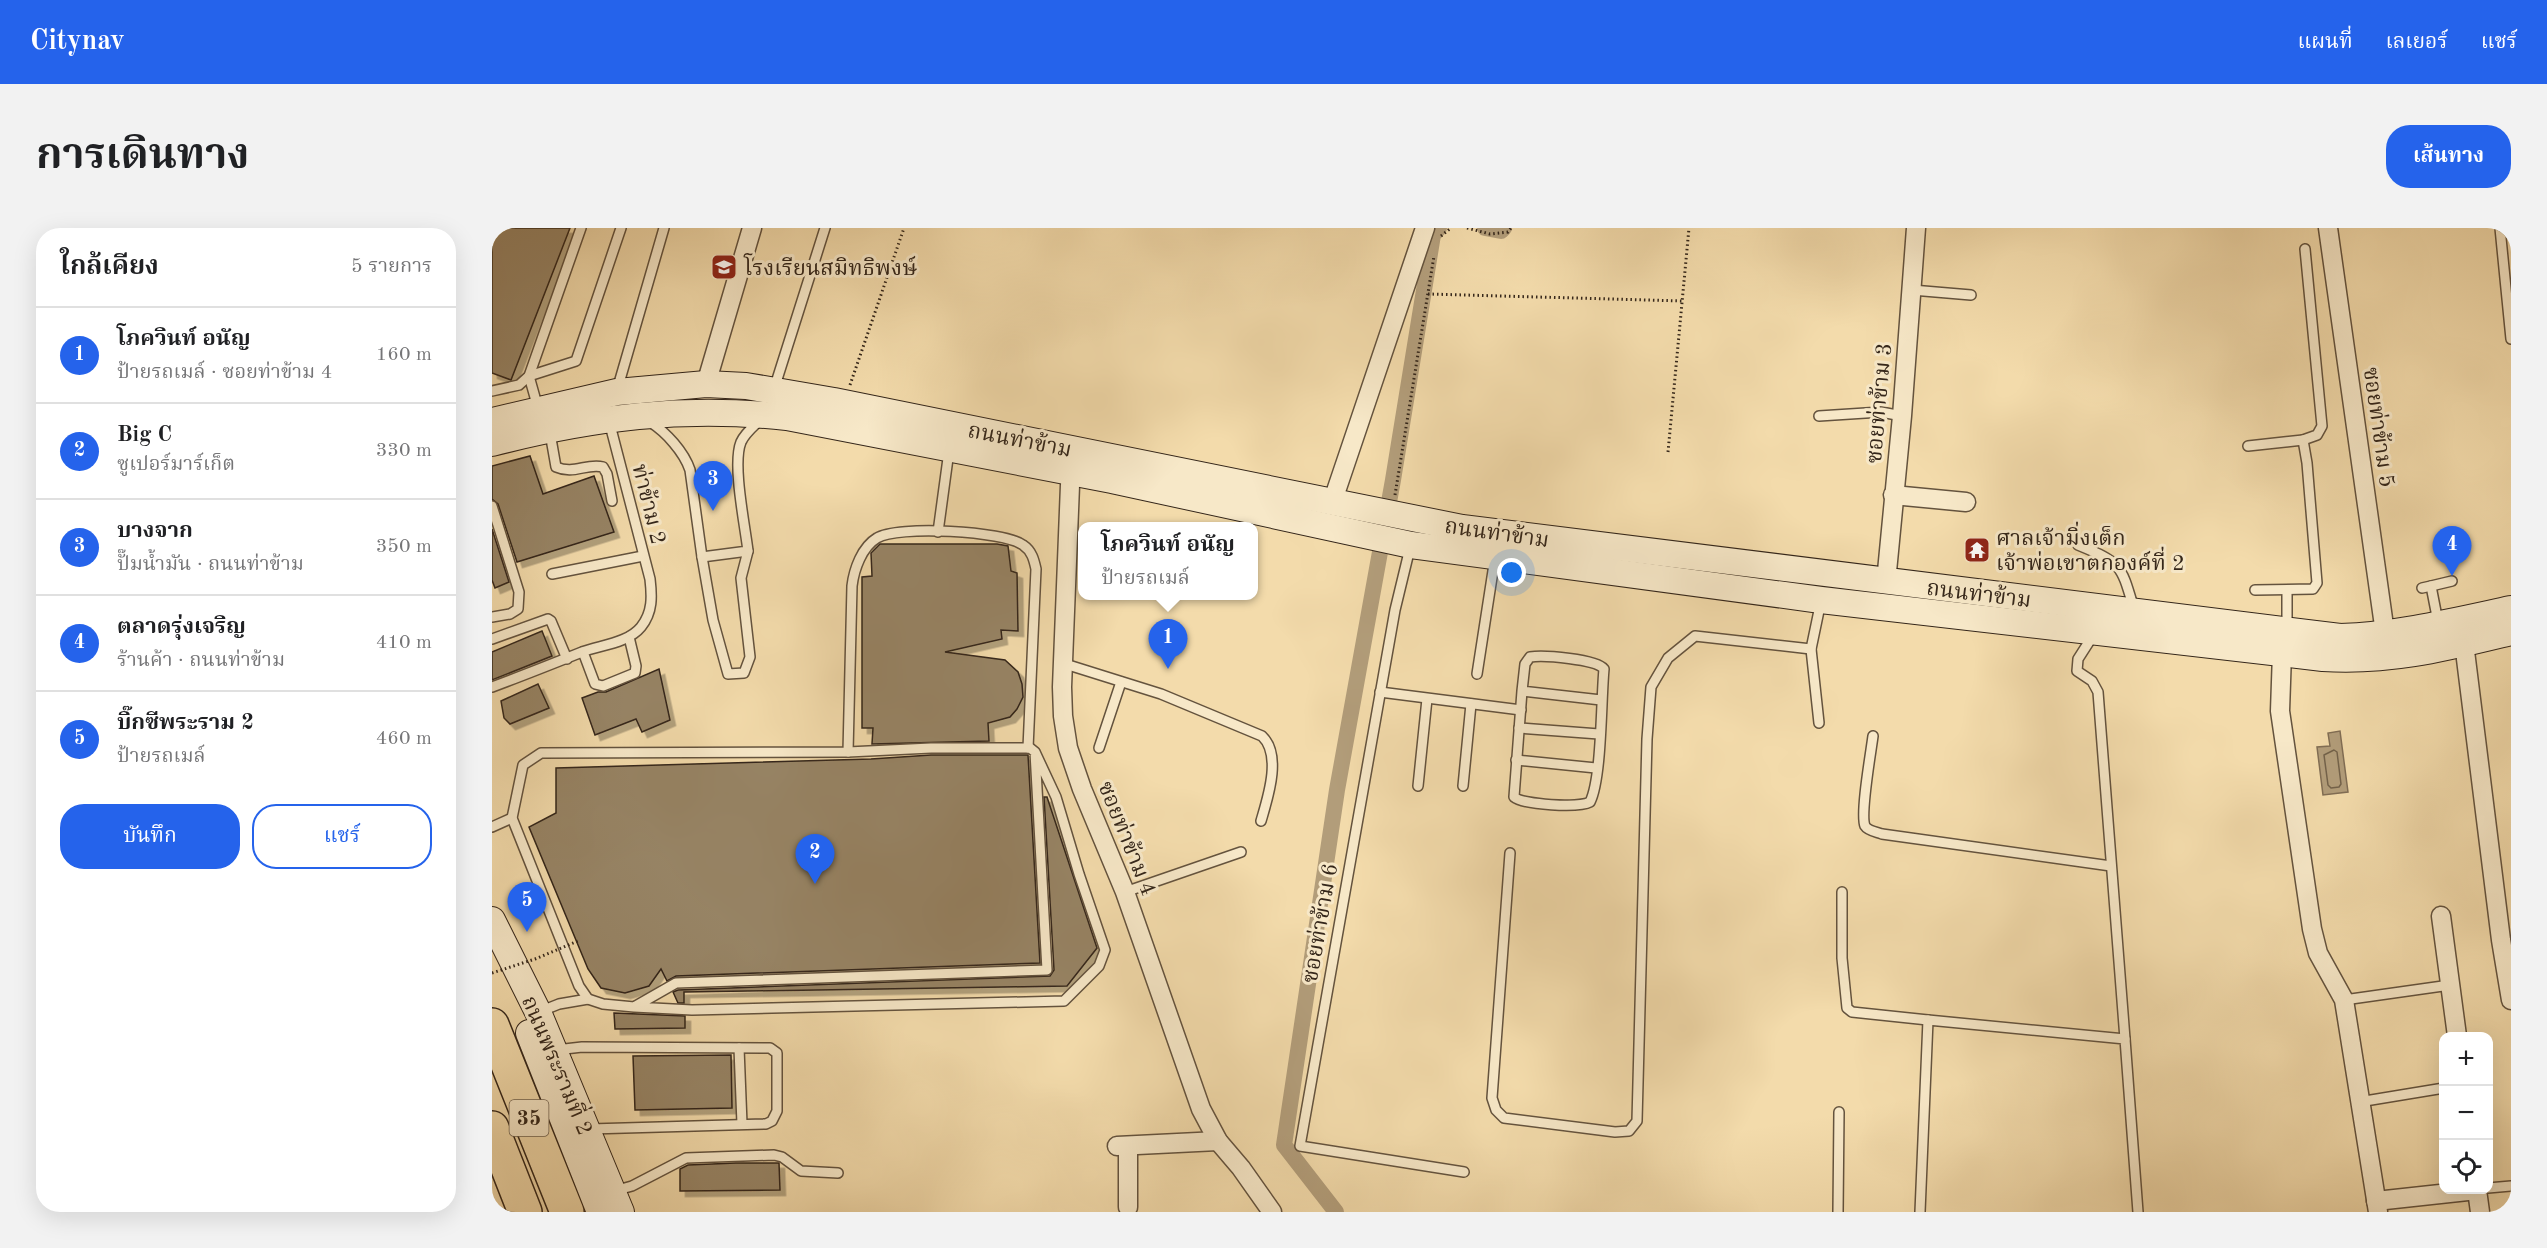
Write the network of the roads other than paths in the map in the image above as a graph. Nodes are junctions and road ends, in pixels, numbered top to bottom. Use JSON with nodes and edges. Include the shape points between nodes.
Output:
{"nodes":[{"id":1,"x":581,"y":228,"type":"edge"},
{"id":2,"x":621,"y":228,"type":"edge"},
{"id":3,"x":664,"y":228,"type":"edge"},
{"id":4,"x":752,"y":228,"type":"edge"},
{"id":5,"x":825,"y":228,"type":"edge"},
{"id":6,"x":1916,"y":228,"type":"edge"},
{"id":7,"x":2328,"y":228,"type":"edge"},
{"id":8,"x":2500,"y":228,"type":"edge"},
{"id":9,"x":1432,"y":233,"type":"edge"},
{"id":10,"x":2305,"y":249,"type":"dead end"},
{"id":11,"x":1912,"y":290,"type":"junction"},
{"id":12,"x":1971,"y":295,"type":"dead end"},
{"id":13,"x":2511,"y":339,"type":"edge"},
{"id":14,"x":529,"y":376,"type":"junction"},
{"id":15,"x":706,"y":384,"type":"junction"},
{"id":16,"x":492,"y":391,"type":"edge"},
{"id":17,"x":616,"y":392,"type":"junction"},
{"id":18,"x":774,"y":403,"type":"junction"},
{"id":19,"x":1819,"y":416,"type":"dead end"},
{"id":20,"x":620,"y":417,"type":"junction"},
{"id":21,"x":1902,"y":417,"type":"junction"},
{"id":22,"x":543,"y":419,"type":"junction"},
{"id":23,"x":492,"y":421,"type":"edge"},
{"id":24,"x":2303,"y":440,"type":"junction"},
{"id":25,"x":492,"y":442,"type":"edge"},
{"id":26,"x":2248,"y":446,"type":"dead end"},
{"id":27,"x":950,"y":448,"type":"junction"},
{"id":28,"x":1071,"y":461,"type":"junction"},
{"id":29,"x":1893,"y":495,"type":"junction"},
{"id":30,"x":612,"y":501,"type":"dead end"},
{"id":31,"x":1966,"y":502,"type":"dead end"},
{"id":32,"x":1332,"y":503,"type":"junction"},
{"id":33,"x":492,"y":506,"type":"edge"},
{"id":34,"x":938,"y":531,"type":"junction"},
{"id":35,"x":1395,"y":542,"type":"junction"},
{"id":36,"x":2078,"y":545,"type":"dead end"},
{"id":37,"x":748,"y":551,"type":"junction"},
{"id":38,"x":643,"y":556,"type":"junction"},
{"id":39,"x":702,"y":557,"type":"junction"},
{"id":40,"x":1495,"y":558,"type":"junction"},
{"id":41,"x":552,"y":574,"type":"dead end"},
{"id":42,"x":2452,"y":581,"type":"dead end"},
{"id":43,"x":1886,"y":582,"type":"junction"},
{"id":44,"x":2255,"y":590,"type":"dead end"},
{"id":45,"x":2287,"y":590,"type":"junction"},
{"id":46,"x":1821,"y":600,"type":"junction"},
{"id":47,"x":2511,"y":609,"type":"edge"},
{"id":48,"x":2134,"y":611,"type":"junction"},
{"id":49,"x":492,"y":617,"type":"edge"},
{"id":50,"x":2438,"y":624,"type":"junction"},
{"id":51,"x":2096,"y":632,"type":"junction"},
{"id":52,"x":2511,"y":632,"type":"edge"},
{"id":53,"x":2385,"y":633,"type":"junction"},
{"id":54,"x":629,"y":637,"type":"junction"},
{"id":55,"x":492,"y":639,"type":"edge"},
{"id":56,"x":2285,"y":643,"type":"junction"},
{"id":57,"x":2464,"y":643,"type":"junction"},
{"id":58,"x":1811,"y":649,"type":"junction"},
{"id":59,"x":583,"y":652,"type":"junction"},
{"id":60,"x":567,"y":659,"type":"junction"},
{"id":61,"x":1062,"y":663,"type":"junction"},
{"id":62,"x":1477,"y":674,"type":"dead end"},
{"id":63,"x":1121,"y":682,"type":"junction"},
{"id":64,"x":492,"y":687,"type":"edge"},
{"id":65,"x":1522,"y":691,"type":"junction"},
{"id":66,"x":1380,"y":692,"type":"junction"},
{"id":67,"x":1427,"y":699,"type":"junction"},
{"id":68,"x":1601,"y":700,"type":"junction"},
{"id":69,"x":1471,"y":704,"type":"junction"},
{"id":70,"x":1521,"y":710,"type":"junction"},
{"id":71,"x":1819,"y":723,"type":"dead end"},
{"id":72,"x":1519,"y":728,"type":"junction"},
{"id":73,"x":1599,"y":734,"type":"junction"},
{"id":74,"x":1873,"y":736,"type":"dead end"},
{"id":75,"x":1100,"y":748,"type":"dead end"},
{"id":76,"x":1031,"y":750,"type":"junction"},
{"id":77,"x":848,"y":752,"type":"junction"},
{"id":78,"x":1516,"y":760,"type":"junction"},
{"id":79,"x":1596,"y":768,"type":"junction"},
{"id":80,"x":1418,"y":786,"type":"dead end"},
{"id":81,"x":1463,"y":786,"type":"dead end"},
{"id":82,"x":512,"y":818,"type":"junction"},
{"id":83,"x":1261,"y":821,"type":"dead end"},
{"id":84,"x":492,"y":827,"type":"edge"},
{"id":85,"x":1241,"y":852,"type":"dead end"},
{"id":86,"x":1510,"y":852,"type":"dead end"},
{"id":87,"x":2111,"y":866,"type":"junction"},
{"id":88,"x":1125,"y":892,"type":"junction"},
{"id":89,"x":1842,"y":892,"type":"dead end"},
{"id":90,"x":2441,"y":916,"type":"dead end"},
{"id":91,"x":492,"y":920,"type":"edge"},
{"id":92,"x":492,"y":932,"type":"edge"},
{"id":93,"x":2506,"y":939,"type":"edge"},
{"id":94,"x":2450,"y":985,"type":"junction"},
{"id":95,"x":588,"y":999,"type":"junction"},
{"id":96,"x":2344,"y":1000,"type":"junction"},
{"id":97,"x":2511,"y":1000,"type":"edge"},
{"id":98,"x":634,"y":1007,"type":"junction"},
{"id":99,"x":538,"y":1012,"type":"junction"},
{"id":100,"x":1928,"y":1020,"type":"junction"},
{"id":101,"x":492,"y":1025,"type":"edge"},
{"id":102,"x":2456,"y":1032,"type":"edge"},
{"id":103,"x":2125,"y":1039,"type":"junction"},
{"id":104,"x":492,"y":1043,"type":"edge"},
{"id":105,"x":740,"y":1048,"type":"junction"},
{"id":106,"x":554,"y":1050,"type":"junction"},
{"id":107,"x":2439,"y":1089,"type":"edge"},
{"id":108,"x":2359,"y":1102,"type":"junction"},
{"id":109,"x":1839,"y":1113,"type":"dead end"},
{"id":110,"x":742,"y":1124,"type":"junction"},
{"id":111,"x":492,"y":1128,"type":"edge"},
{"id":112,"x":585,"y":1129,"type":"junction"},
{"id":113,"x":1218,"y":1141,"type":"junction"},
{"id":114,"x":492,"y":1168,"type":"edge"},
{"id":115,"x":1464,"y":1172,"type":"dead end"},
{"id":116,"x":838,"y":1173,"type":"dead end"},
{"id":117,"x":2511,"y":1186,"type":"edge"},
{"id":118,"x":2493,"y":1188,"type":"edge"},
{"id":119,"x":2453,"y":1194,"type":"edge"},
{"id":120,"x":2478,"y":1194,"type":"edge"},
{"id":121,"x":611,"y":1205,"type":"edge"},
{"id":122,"x":1128,"y":1207,"type":"dead end"},
{"id":123,"x":2377,"y":1207,"type":"edge"},
{"id":124,"x":509,"y":1212,"type":"edge"},
{"id":125,"x":525,"y":1212,"type":"edge"},
{"id":126,"x":559,"y":1212,"type":"edge"},
{"id":127,"x":567,"y":1212,"type":"edge"},
{"id":128,"x":1272,"y":1212,"type":"edge"},
{"id":129,"x":1838,"y":1212,"type":"edge"},
{"id":130,"x":1920,"y":1212,"type":"edge"},
{"id":131,"x":2138,"y":1212,"type":"edge"},
{"id":132,"x":2480,"y":1212,"type":"edge"}],
"edges":[{"from":1,"to":14,"type":"lane"},
{"from":2,"to":14,"type":"lane","via":[[576,362]]},
{"from":3,"to":17,"type":"lane"},
{"from":4,"to":15,"type":"street"},
{"from":5,"to":18,"type":"lane"},
{"from":6,"to":11,"type":"street","name":"ซอยท่าข้าม 3"},
{"from":7,"to":53,"type":"street","name":"ซอยท่าข้าม 5"},
{"from":8,"to":13,"type":"lane"},
{"from":9,"to":32,"type":"street"},
{"from":10,"to":24,"type":"lane","via":[[2322,426],[2317,435]]},
{"from":11,"to":12,"type":"lane"},
{"from":11,"to":21,"type":"street","name":"ซอยท่าข้าม 3"},
{"from":14,"to":16,"type":"lane","via":[[519,385]]},
{"from":14,"to":22,"type":"lane"},
{"from":15,"to":17,"type":"street","name":"ถนนท่าข้าม"},
{"from":15,"to":18,"type":"street","name":"ถนนท่าข้าม"},
{"from":17,"to":22,"type":"street","name":"ถนนท่าข้าม"},
{"from":18,"to":20,"type":"street","name":"ถนนท่าข้าม"},
{"from":18,"to":27,"type":"street","name":"ถนนท่าข้าม"},
{"from":18,"to":28,"type":"street","name":"ถนนท่าข้าม","via":[[844,403]]},
{"from":18,"to":37,"type":"lane","via":[[741,441],[738,472]]},
{"from":19,"to":21,"type":"lane","via":[[1881,412]]},
{"from":20,"to":22,"type":"street","name":"ถนนท่าข้าม"},
{"from":20,"to":38,"type":"lane","name":"ท่าข้าม 2"},
{"from":20,"to":39,"type":"lane","via":[[645,419],[656,425],[687,460]]},
{"from":21,"to":29,"type":"street","name":"ซอยท่าข้าม 3"},
{"from":22,"to":23,"type":"street","name":"ถนนท่าข้าม"},
{"from":22,"to":25,"type":"street","name":"ถนนท่าข้าม"},
{"from":22,"to":30,"type":"lane","via":[[556,466],[566,471],[603,467]]},
{"from":24,"to":26,"type":"lane"},
{"from":24,"to":45,"type":"lane","via":[[2317,583],[2313,589]]},
{"from":27,"to":28,"type":"street","name":"ถนนท่าข้าม"},
{"from":27,"to":34,"type":"lane"},
{"from":28,"to":32,"type":"street","name":"ถนนท่าข้าม","via":[[1228,480]]},
{"from":28,"to":35,"type":"street","name":"ถนนท่าข้าม"},
{"from":28,"to":61,"type":"street","name":"ซอยท่าข้าม 4"},
{"from":29,"to":31,"type":"street"},
{"from":29,"to":43,"type":"street","name":"ซอยท่าข้าม 3"},
{"from":32,"to":43,"type":"street","name":"ถนนท่าข้าม","via":[[1462,528]]},
{"from":33,"to":49,"type":"lane","via":[[519,592],[518,609]]},
{"from":34,"to":76,"type":"lane","via":[[992,536],[1023,544],[1032,553],[1036,569]]},
{"from":34,"to":77,"type":"lane","via":[[884,534],[866,547],[855,570]]},
{"from":35,"to":40,"type":"street","name":"ถนนท่าข้าม"},
{"from":35,"to":66,"type":"lane","name":"ซอยท่าข้าม 6","via":[[1395,610]]},
{"from":36,"to":48,"type":"lane","via":[[2117,564]]},
{"from":37,"to":39,"type":"lane"},
{"from":37,"to":39,"type":"lane","via":[[741,578],[750,657],[744,673],[728,674]]},
{"from":38,"to":41,"type":"lane"},
{"from":38,"to":54,"type":"lane","name":"ท่าข้าม 2","via":[[653,599],[640,628]]},
{"from":40,"to":46,"type":"street","name":"ถนนท่าข้าม"},
{"from":40,"to":62,"type":"lane"},
{"from":42,"to":50,"type":"lane","via":[[2427,587]]},
{"from":43,"to":48,"type":"street","name":"ถนนท่าข้าม"},
{"from":44,"to":45,"type":"lane"},
{"from":45,"to":56,"type":"lane"},
{"from":46,"to":51,"type":"street","name":"ถนนท่าข้าม"},
{"from":46,"to":58,"type":"lane"},
{"from":47,"to":50,"type":"street","name":"ถนนท่าข้าม"},
{"from":48,"to":56,"type":"street","name":"ถนนท่าข้าม"},
{"from":50,"to":53,"type":"street","name":"ถนนท่าข้าม"},
{"from":51,"to":56,"type":"street","name":"ถนนท่าข้าม"},
{"from":51,"to":87,"type":"lane","via":[[2078,659],[2077,671],[2092,681],[2098,692]]},
{"from":52,"to":57,"type":"street","name":"ถนนท่าข้าม"},
{"from":53,"to":56,"type":"street","name":"ถนนท่าข้าม"},
{"from":54,"to":59,"type":"lane"},
{"from":54,"to":59,"type":"lane","via":[[635,673],[603,686],[596,684]]},
{"from":55,"to":60,"type":"lane","via":[[548,619]]},
{"from":56,"to":57,"type":"street","name":"ถนนท่าข้าม","via":[[2357,660],[2391,658]]},
{"from":56,"to":96,"type":"street","via":[[2280,711],[2312,929],[2318,953]]},
{"from":57,"to":93,"type":"street"},
{"from":58,"to":71,"type":"lane"},
{"from":58,"to":86,"type":"lane","via":[[1695,636],[1668,658],[1651,687],[1637,1121],[1629,1131],[1504,1118],[1496,1110],[1492,1098]]},
{"from":59,"to":60,"type":"lane"},
{"from":60,"to":64,"type":"lane"},
{"from":61,"to":63,"type":"lane"},
{"from":61,"to":88,"type":"street","name":"ซอยท่าข้าม 4","via":[[1068,748]]},
{"from":63,"to":75,"type":"lane"},
{"from":63,"to":83,"type":"lane","via":[[1161,694],[1268,741],[1272,750],[1270,776]]},
{"from":65,"to":68,"type":"lane"},
{"from":65,"to":68,"type":"lane","via":[[1525,664],[1530,657],[1590,662],[1604,669]]},
{"from":65,"to":70,"type":"lane"},
{"from":66,"to":67,"type":"lane"},
{"from":66,"to":115,"type":"lane","name":"ซอยท่าข้าม 6","via":[[1300,1146]]},
{"from":67,"to":69,"type":"lane"},
{"from":67,"to":80,"type":"lane"},
{"from":68,"to":73,"type":"lane"},
{"from":69,"to":70,"type":"lane"},
{"from":69,"to":81,"type":"lane"},
{"from":70,"to":72,"type":"lane"},
{"from":72,"to":73,"type":"lane"},
{"from":72,"to":78,"type":"lane"},
{"from":73,"to":79,"type":"lane"},
{"from":74,"to":87,"type":"lane","via":[[1864,824],[1868,829]]},
{"from":76,"to":77,"type":"lane"},
{"from":76,"to":98,"type":"lane","via":[[1047,970],[676,983]]},
{"from":76,"to":98,"type":"lane","via":[[1056,797],[1105,950],[1100,966],[1064,1001],[692,1010]]},
{"from":77,"to":82,"type":"lane","via":[[541,753],[524,765]]},
{"from":78,"to":79,"type":"lane"},
{"from":78,"to":79,"type":"lane","via":[[1514,797],[1522,802],[1585,804],[1592,796]]},
{"from":82,"to":84,"type":"lane"},
{"from":82,"to":95,"type":"lane","via":[[572,973]]},
{"from":85,"to":88,"type":"lane"},
{"from":87,"to":103,"type":"lane"},
{"from":88,"to":113,"type":"street","name":"ซอยท่าข้าม 4","via":[[1201,1109]]},
{"from":89,"to":100,"type":"lane","via":[[1846,1008],[1852,1012]]},
{"from":90,"to":94,"type":"street"},
{"from":91,"to":99,"type":"street","name":"ถนนพระรามที่ 2","number":"35"},
{"from":92,"to":121,"type":"street","via":[[543,1071]]},
{"from":93,"to":97,"type":"street"},
{"from":94,"to":96,"type":"lane"},
{"from":94,"to":102,"type":"street"},
{"from":95,"to":98,"type":"lane"},
{"from":95,"to":99,"type":"lane"},
{"from":96,"to":108,"type":"street"},
{"from":99,"to":106,"type":"street","name":"ถนนพระรามที่ 2","number":"35"},
{"from":100,"to":103,"type":"lane"},
{"from":100,"to":130,"type":"lane"},
{"from":101,"to":127,"type":"highway","name":"ถนนพระรามที่ 2","number":"35"},
{"from":103,"to":131,"type":"lane"},
{"from":104,"to":126,"type":"highway"},
{"from":105,"to":106,"type":"lane"},
{"from":105,"to":110,"type":"lane"},
{"from":105,"to":110,"type":"lane","via":[[770,1048],[778,1058],[775,1118],[766,1124]]},
{"from":106,"to":112,"type":"street","name":"ถนนพระรามที่ 2","number":"35"},
{"from":107,"to":108,"type":"lane"},
{"from":108,"to":123,"type":"street"},
{"from":109,"to":129,"type":"lane"},
{"from":110,"to":112,"type":"lane"},
{"from":111,"to":125,"type":"highway"},
{"from":112,"to":121,"type":"street","name":"ถนนพระรามที่ 2","number":"35"},
{"from":113,"to":122,"type":"street","via":[[1122,1146]]},
{"from":113,"to":128,"type":"street","name":"ซอยท่าข้าม 4"},
{"from":114,"to":124,"type":"highway"},
{"from":116,"to":121,"type":"lane","via":[[801,1171],[774,1155],[686,1158],[632,1186]]},
{"from":117,"to":118,"type":"lane"},
{"from":119,"to":123,"type":"street"},
{"from":120,"to":132,"type":"street"}]}
